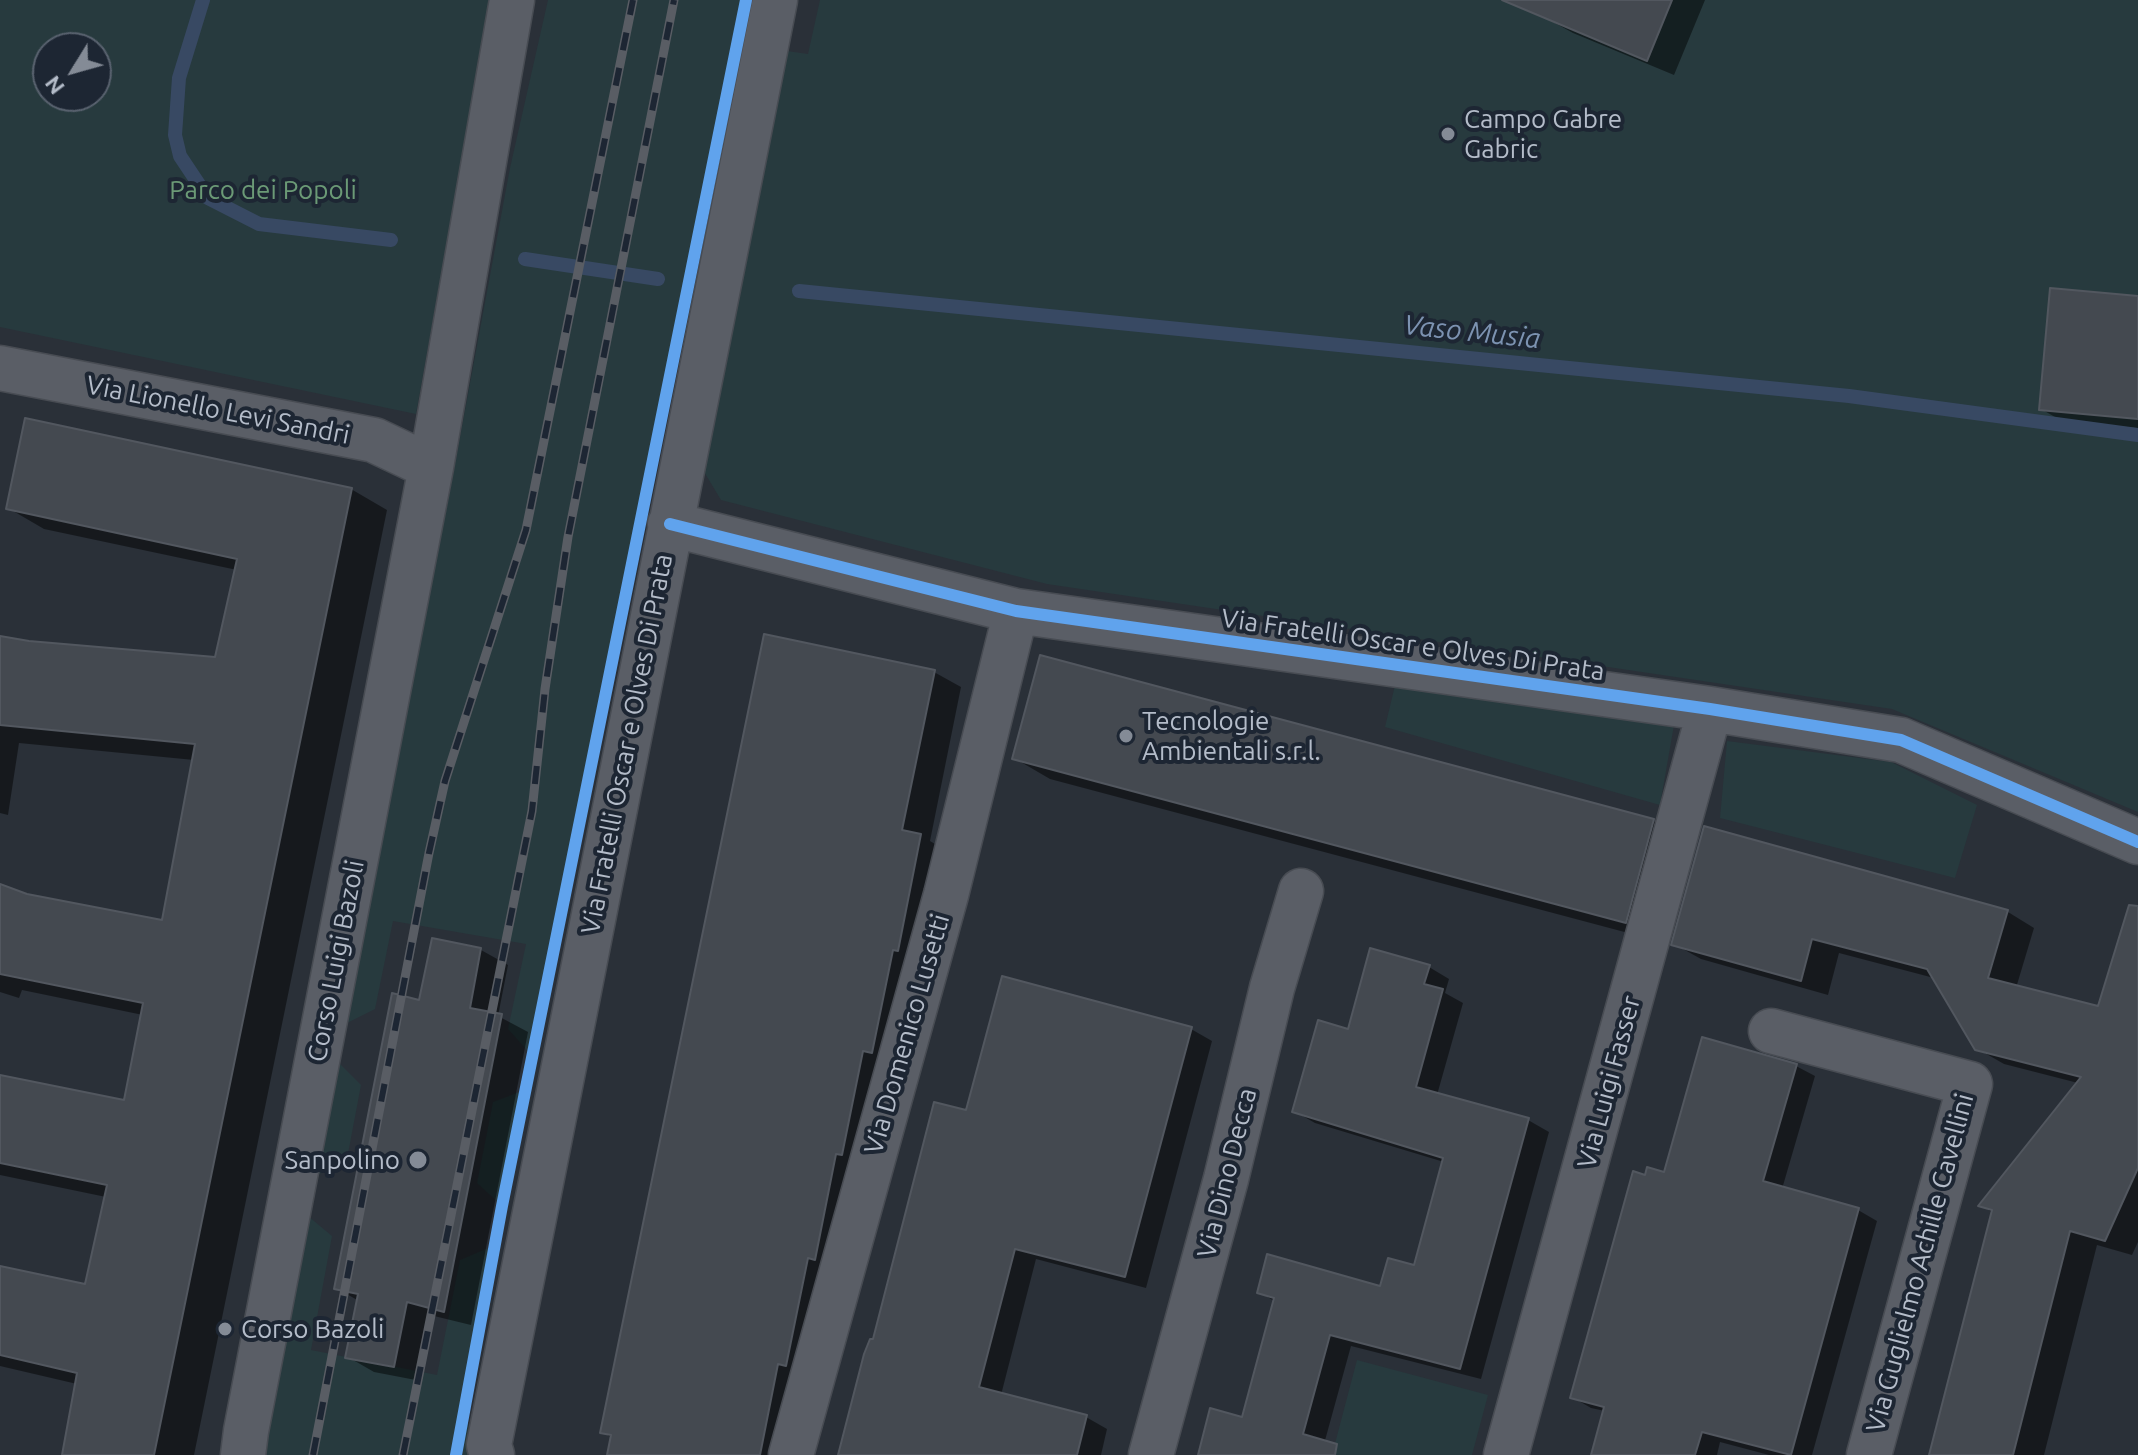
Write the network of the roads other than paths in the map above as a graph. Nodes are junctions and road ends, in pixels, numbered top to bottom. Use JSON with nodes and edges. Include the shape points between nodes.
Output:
{"nodes":[{"id":1,"x":512,"y":0,"type":"edge"},
{"id":2,"x":775,"y":0,"type":"edge"},
{"id":3,"x":0,"y":368,"type":"edge"},
{"id":4,"x":431,"y":467,"type":"junction"},
{"id":5,"x":670,"y":524,"type":"junction"},
{"id":6,"x":1016,"y":611,"type":"junction"},
{"id":7,"x":1710,"y":709,"type":"junction"},
{"id":8,"x":2138,"y":842,"type":"edge"},
{"id":9,"x":1301,"y":891,"type":"dead end"},
{"id":10,"x":1771,"y":1031,"type":"dead end"},
{"id":11,"x":243,"y":1455,"type":"edge"},
{"id":12,"x":492,"y":1455,"type":"edge"},
{"id":13,"x":791,"y":1455,"type":"edge"},
{"id":14,"x":1151,"y":1455,"type":"edge"},
{"id":15,"x":1506,"y":1455,"type":"edge"},
{"id":16,"x":1869,"y":1455,"type":"edge"}],
"edges":[{"from":1,"to":4,"type":"street","name":"Corso Luigi Bazoli"},
{"from":2,"to":5,"type":"street"},
{"from":3,"to":4,"type":"street","name":"Via Lionello Levi Sandri","via":[[374,440]]},
{"from":4,"to":11,"type":"street","name":"Corso Luigi Bazoli"},
{"from":5,"to":6,"type":"street","name":"Via Fratelli Oscar e Olves Di Prata"},
{"from":5,"to":12,"type":"street","name":"Via Fratelli Oscar e Olves Di Prata","via":[[489,1445]]},
{"from":6,"to":7,"type":"street","name":"Via Fratelli Oscar e Olves Di Prata"},
{"from":6,"to":13,"type":"street","name":"Via Domenico Lusetti","via":[[946,895]]},
{"from":7,"to":8,"type":"street","name":"Via Fratelli Oscar e Olves Di Prata","via":[[1901,740]]},
{"from":7,"to":15,"type":"street","name":"Via Luigi Fasser"},
{"from":9,"to":14,"type":"street","name":"Via Dino Decca"},
{"from":10,"to":16,"type":"street","name":"Via Guglielmo Achille Cavellini","via":[[1970,1084]]}]}
